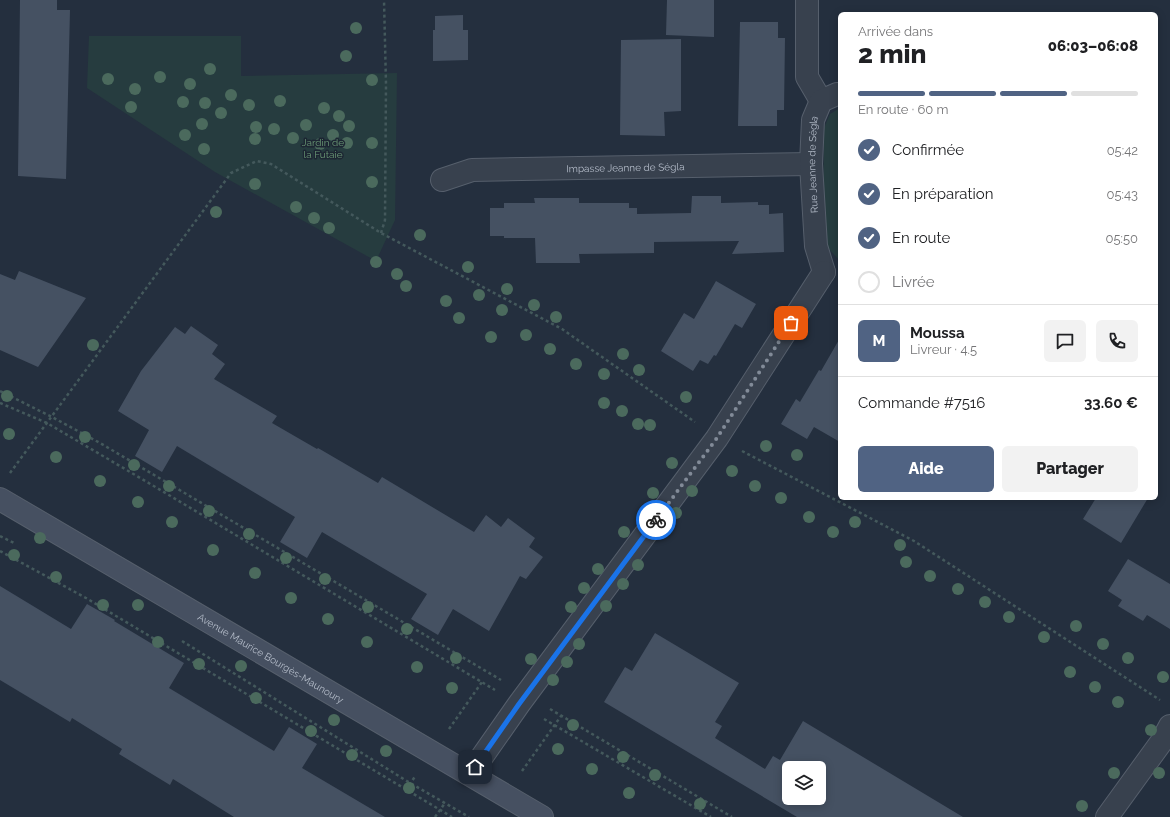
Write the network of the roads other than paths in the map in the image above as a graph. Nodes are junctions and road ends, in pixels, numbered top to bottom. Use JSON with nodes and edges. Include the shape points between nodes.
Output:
{"nodes":[{"id":1,"x":807,"y":0,"type":"edge"},
{"id":2,"x":830,"y":98,"type":"edge"},
{"id":3,"x":811,"y":164,"type":"junction"},
{"id":4,"x":442,"y":180,"type":"dead end"},
{"id":5,"x":832,"y":275,"type":"edge"},
{"id":6,"x":0,"y":499,"type":"edge"},
{"id":7,"x":1170,"y":726,"type":"edge"},
{"id":8,"x":470,"y":774,"type":"junction"},
{"id":9,"x":542,"y":817,"type":"edge"},
{"id":10,"x":1107,"y":817,"type":"edge"}],
"edges":[{"from":1,"to":2,"type":"street","via":[[807,76]]},
{"from":2,"to":3,"type":"street","name":"Rue Jeanne de Ségla","via":[[813,120]]},
{"from":3,"to":4,"type":"street","name":"Impasse Jeanne de Ségla","via":[[472,170]]},
{"from":3,"to":5,"type":"street","name":"Rue Jeanne de Ségla","via":[[816,246]]},
{"from":5,"to":8,"type":"street","name":"Rue Jeanne de Ségla","via":[[717,438]]},
{"from":6,"to":8,"type":"street","name":"Avenue Maurice Bourgès-Maunoury"},
{"from":7,"to":10,"type":"street"},
{"from":8,"to":9,"type":"street","name":"Avenue Maurice Bourgès-Maunoury"}]}
